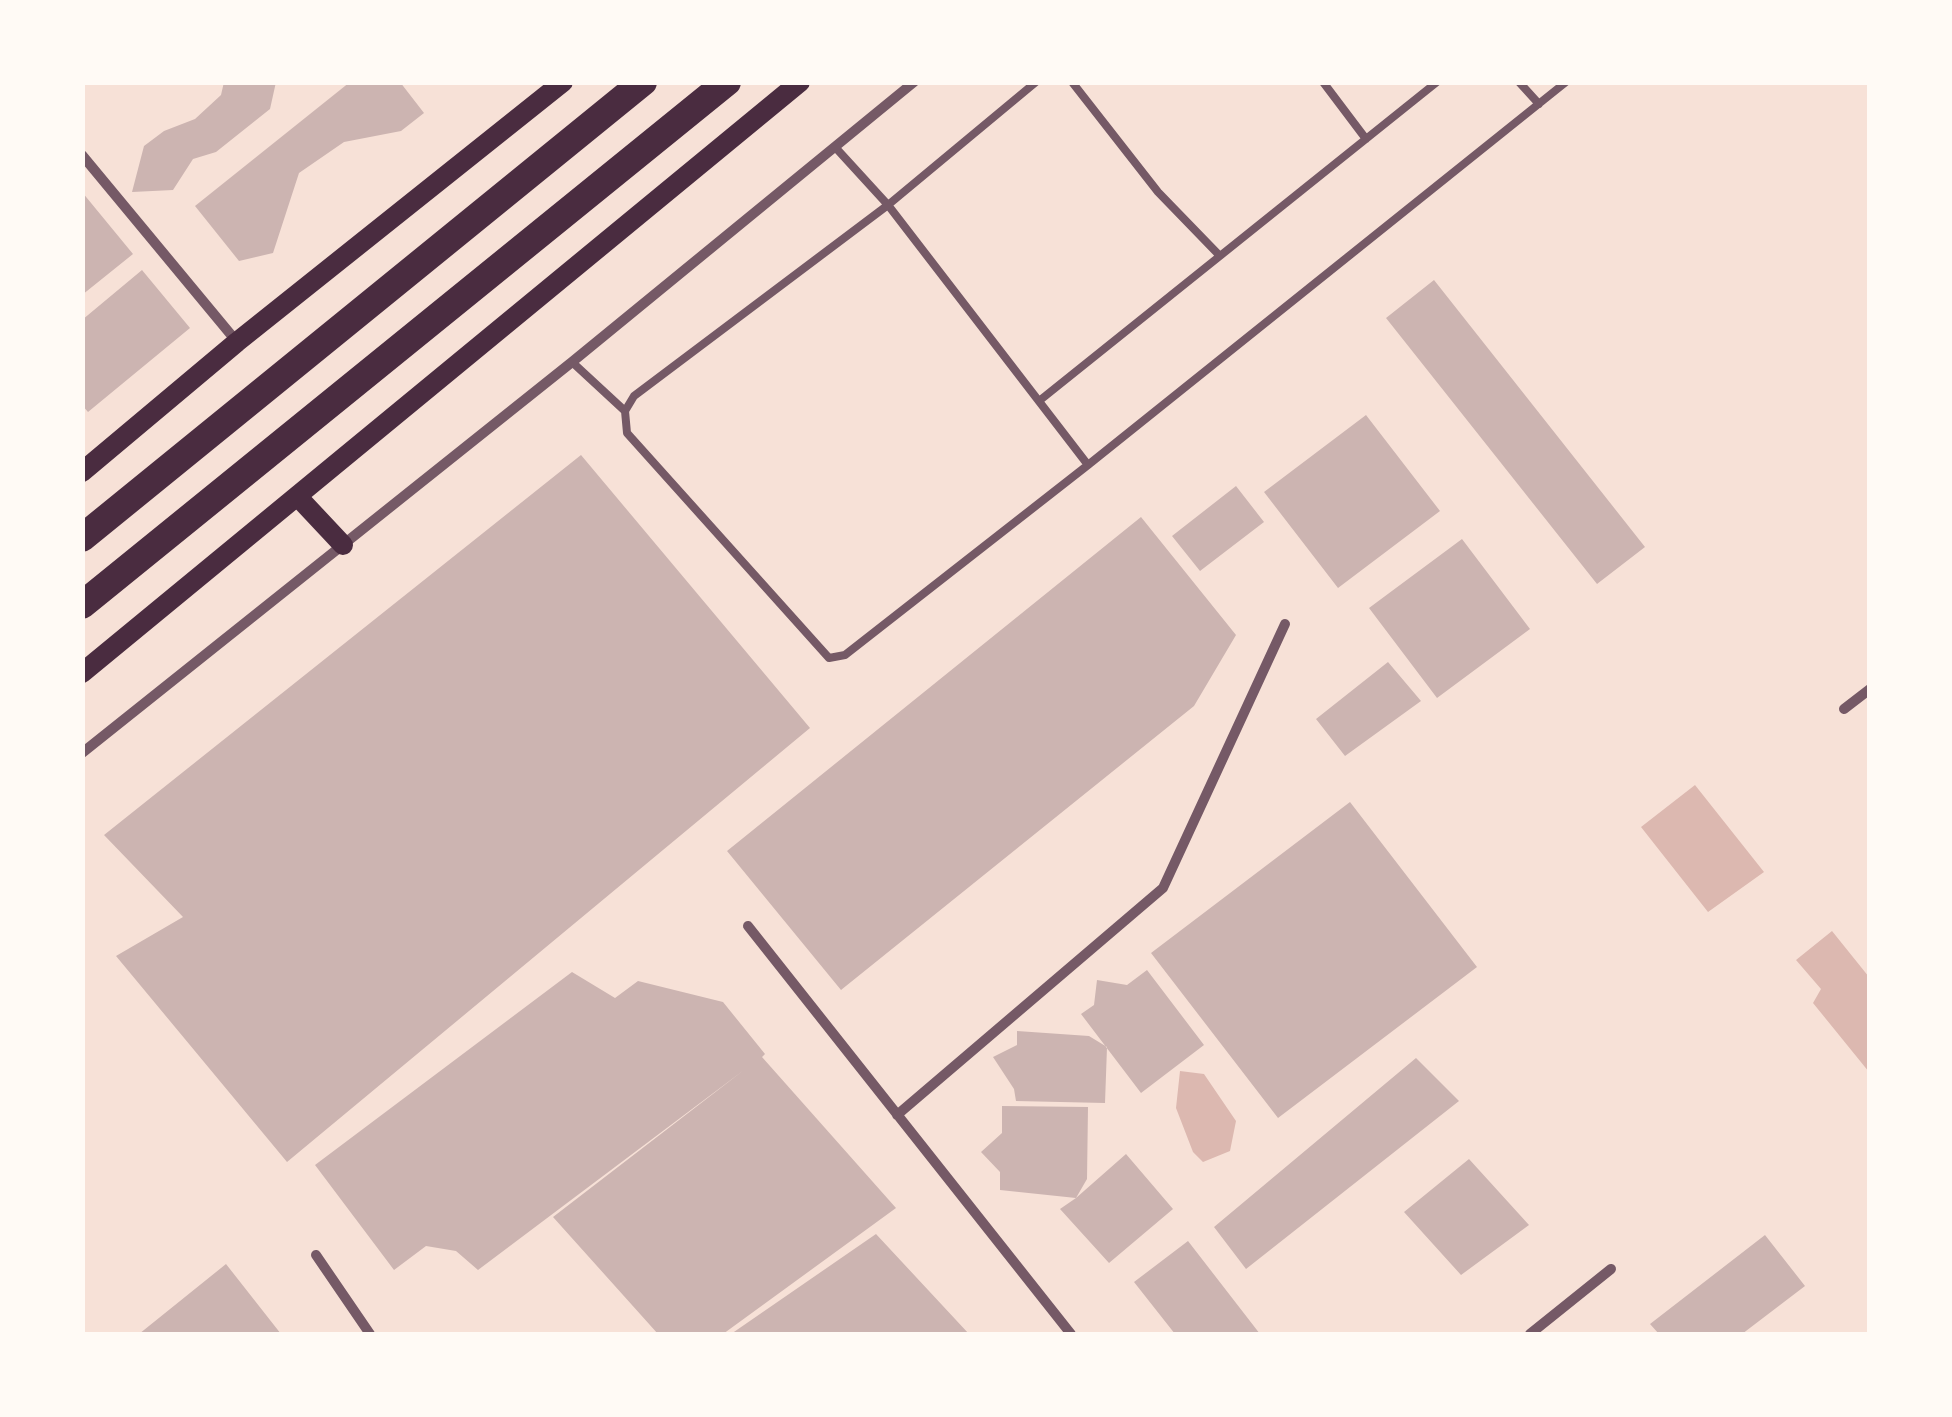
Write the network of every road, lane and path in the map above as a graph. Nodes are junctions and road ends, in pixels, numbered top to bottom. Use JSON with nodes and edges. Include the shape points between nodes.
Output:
{"nodes":[{"id":1,"x":563,"y":82,"type":"edge"},
{"id":2,"x":642,"y":82,"type":"edge"},
{"id":3,"x":726,"y":82,"type":"edge"},
{"id":4,"x":800,"y":82,"type":"edge"},
{"id":5,"x":914,"y":82,"type":"edge"},
{"id":6,"x":1036,"y":82,"type":"edge"},
{"id":7,"x":1072,"y":82,"type":"edge"},
{"id":8,"x":1323,"y":82,"type":"edge"},
{"id":9,"x":1437,"y":82,"type":"edge"},
{"id":10,"x":1519,"y":82,"type":"edge"},
{"id":11,"x":1566,"y":82,"type":"edge"},
{"id":12,"x":1540,"y":104,"type":"junction"},
{"id":13,"x":1366,"y":139,"type":"junction"},
{"id":14,"x":834,"y":147,"type":"junction"},
{"id":15,"x":82,"y":155,"type":"edge"},
{"id":16,"x":888,"y":205,"type":"junction"},
{"id":17,"x":1220,"y":256,"type":"junction"},
{"id":18,"x":237,"y":342,"type":"junction"},
{"id":19,"x":572,"y":362,"type":"junction"},
{"id":20,"x":1039,"y":401,"type":"junction"},
{"id":21,"x":625,"y":411,"type":"junction"},
{"id":22,"x":1088,"y":465,"type":"junction"},
{"id":23,"x":83,"y":469,"type":"edge"},
{"id":24,"x":298,"y":497,"type":"junction"},
{"id":25,"x":82,"y":538,"type":"edge"},
{"id":26,"x":343,"y":545,"type":"junction"},
{"id":27,"x":82,"y":605,"type":"edge"},
{"id":28,"x":1285,"y":624,"type":"dead end"},
{"id":29,"x":82,"y":672,"type":"edge"},
{"id":30,"x":1870,"y":689,"type":"edge"},
{"id":31,"x":1844,"y":709,"type":"dead end"},
{"id":32,"x":82,"y":752,"type":"edge"},
{"id":33,"x":748,"y":926,"type":"dead end"},
{"id":34,"x":897,"y":1114,"type":"junction"},
{"id":35,"x":316,"y":1255,"type":"dead end"},
{"id":36,"x":1611,"y":1269,"type":"dead end"},
{"id":37,"x":370,"y":1334,"type":"edge"},
{"id":38,"x":1070,"y":1334,"type":"edge"},
{"id":39,"x":1533,"y":1334,"type":"edge"}],
"edges":[{"from":1,"to":18,"type":"main road"},
{"from":2,"to":25,"type":"highway"},
{"from":3,"to":27,"type":"highway"},
{"from":4,"to":24,"type":"main road"},
{"from":5,"to":14,"type":"street"},
{"from":6,"to":16,"type":"lane"},
{"from":7,"to":17,"type":"lane","via":[[1158,192]]},
{"from":8,"to":13,"type":"lane"},
{"from":9,"to":13,"type":"lane"},
{"from":10,"to":12,"type":"lane"},
{"from":11,"to":12,"type":"lane"},
{"from":12,"to":22,"type":"lane"},
{"from":13,"to":17,"type":"lane"},
{"from":14,"to":16,"type":"lane"},
{"from":14,"to":19,"type":"street"},
{"from":15,"to":18,"type":"street"},
{"from":16,"to":20,"type":"lane"},
{"from":16,"to":21,"type":"lane","via":[[634,396]]},
{"from":17,"to":20,"type":"lane"},
{"from":18,"to":23,"type":"main road"},
{"from":19,"to":21,"type":"lane"},
{"from":19,"to":26,"type":"street"},
{"from":20,"to":22,"type":"lane"},
{"from":21,"to":22,"type":"lane","via":[[627,433],[829,658],[844,655]]},
{"from":24,"to":26,"type":"main road"},
{"from":24,"to":29,"type":"main road"},
{"from":26,"to":32,"type":"street"},
{"from":28,"to":34,"type":"street","via":[[1164,888]]},
{"from":30,"to":31,"type":"street"},
{"from":33,"to":34,"type":"street"},
{"from":34,"to":38,"type":"street"},
{"from":35,"to":37,"type":"street"},
{"from":36,"to":39,"type":"street"}]}
